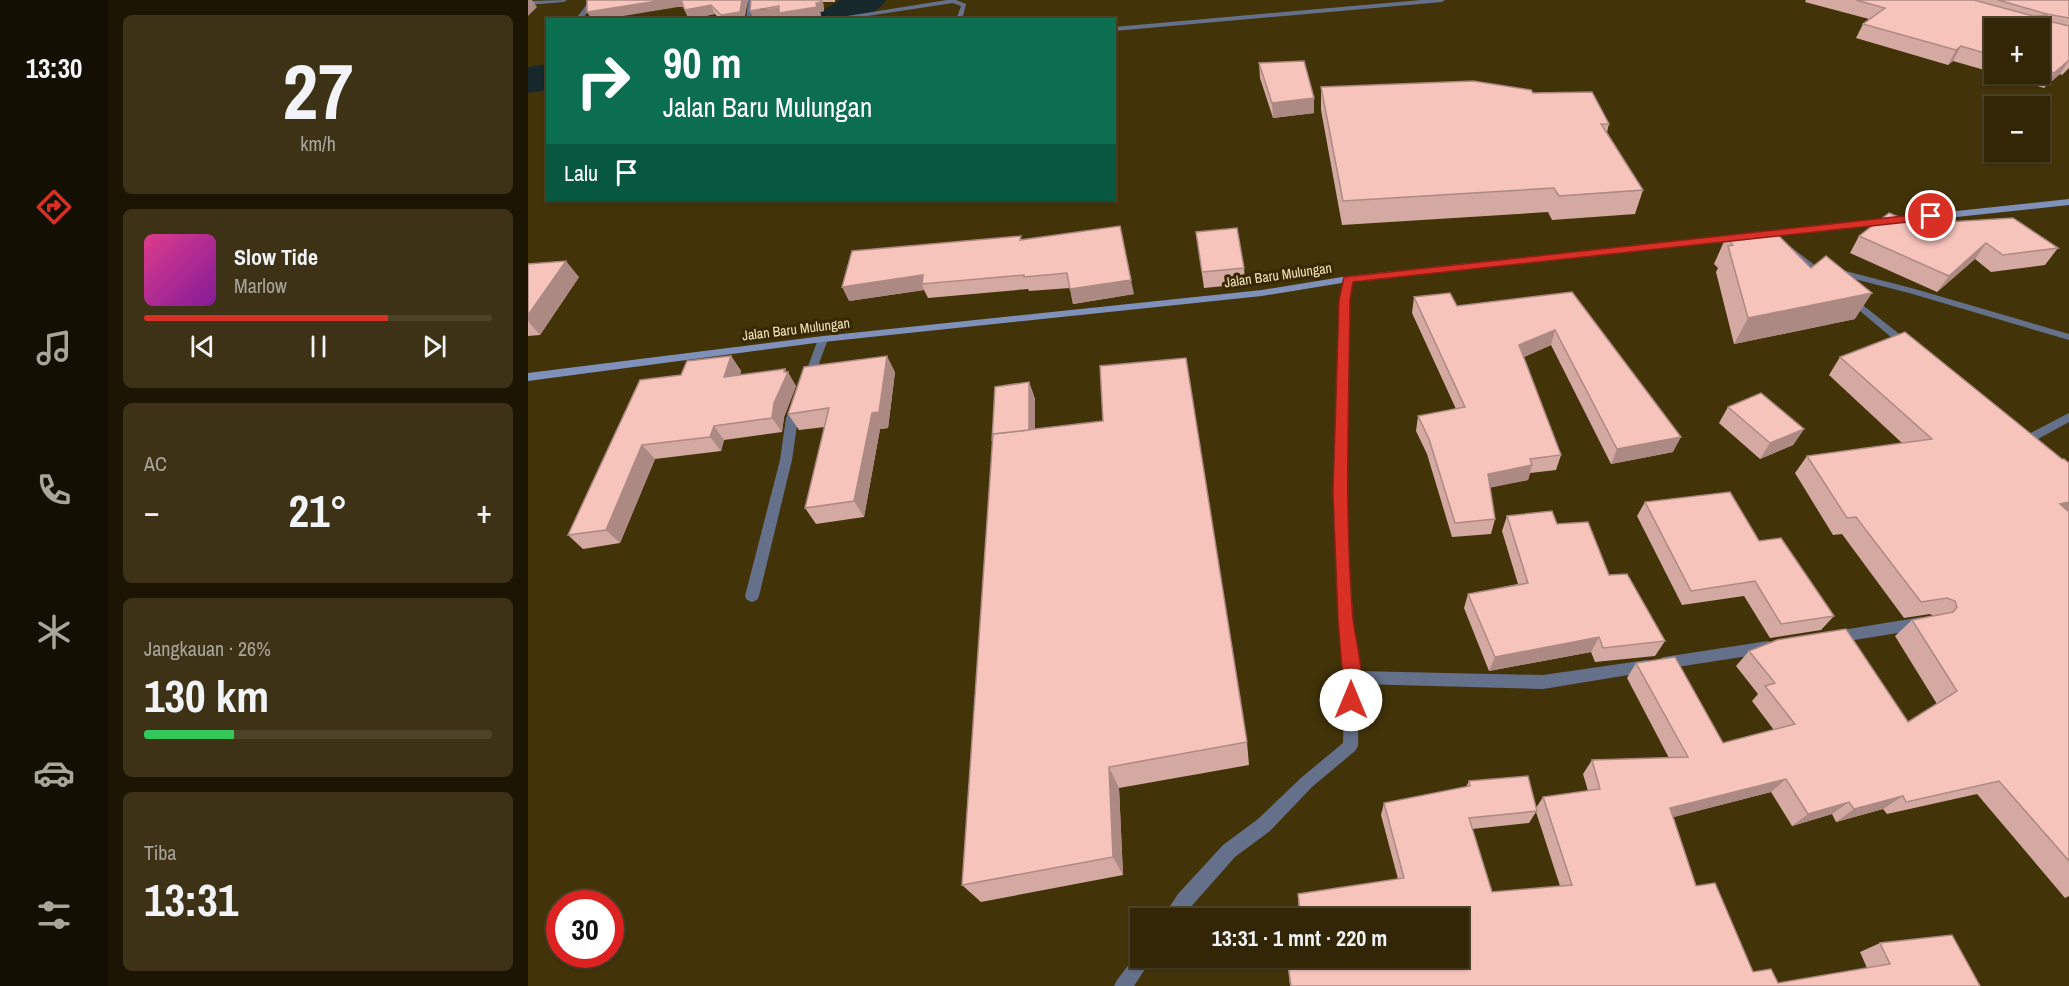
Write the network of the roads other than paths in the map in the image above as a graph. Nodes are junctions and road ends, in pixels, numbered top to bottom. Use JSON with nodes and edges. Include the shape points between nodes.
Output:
{"nodes":[{"id":1,"x":564,"y":0,"type":"edge"},
{"id":2,"x":593,"y":0,"type":"edge"},
{"id":3,"x":751,"y":0,"type":"edge"},
{"id":4,"x":1442,"y":0,"type":"edge"},
{"id":5,"x":528,"y":3,"type":"edge"},
{"id":6,"x":580,"y":18,"type":"edge"},
{"id":7,"x":749,"y":18,"type":"edge"},
{"id":8,"x":837,"y":18,"type":"edge"},
{"id":9,"x":960,"y":18,"type":"edge"},
{"id":10,"x":1116,"y":29,"type":"edge"},
{"id":11,"x":2069,"y":202,"type":"edge"},
{"id":12,"x":1771,"y":233,"type":"junction"},
{"id":13,"x":1809,"y":265,"type":"junction"},
{"id":14,"x":1348,"y":279,"type":"junction"},
{"id":15,"x":1836,"y":287,"type":"edge"},
{"id":16,"x":1845,"y":294,"type":"edge"},
{"id":17,"x":2069,"y":337,"type":"edge"},
{"id":18,"x":824,"y":339,"type":"junction"},
{"id":19,"x":1917,"y":353,"type":"edge"},
{"id":20,"x":528,"y":377,"type":"edge"},
{"id":21,"x":2069,"y":417,"type":"edge"},
{"id":22,"x":2025,"y":442,"type":"edge"},
{"id":23,"x":752,"y":596,"type":"dead end"},
{"id":24,"x":1930,"y":622,"type":"edge"},
{"id":25,"x":1824,"y":638,"type":"edge"},
{"id":26,"x":1778,"y":646,"type":"edge"},
{"id":27,"x":1352,"y":677,"type":"junction"},
{"id":28,"x":1178,"y":908,"type":"edge"},
{"id":29,"x":1136,"y":968,"type":"edge"},
{"id":30,"x":1123,"y":986,"type":"edge"}],
"edges":[{"from":1,"to":5,"type":"street"},
{"from":2,"to":6,"type":"street"},
{"from":3,"to":7,"type":"street"},
{"from":4,"to":10,"type":"street"},
{"from":8,"to":9,"type":"street","via":[[961,1],[964,5]]},
{"from":11,"to":12,"type":"main road","name":"Jalan Baru Mulungan"},
{"from":12,"to":13,"type":"street"},
{"from":12,"to":14,"type":"main road","name":"Jalan Baru Mulungan"},
{"from":13,"to":15,"type":"street"},
{"from":13,"to":17,"type":"street"},
{"from":14,"to":18,"type":"main road","name":"Jalan Baru Mulungan","via":[[1262,293]]},
{"from":14,"to":27,"type":"street","via":[[1340,493]]},
{"from":16,"to":19,"type":"street"},
{"from":18,"to":20,"type":"main road","name":"Jalan Baru Mulungan"},
{"from":18,"to":23,"type":"street","via":[[792,418],[786,460]]},
{"from":21,"to":22,"type":"street"},
{"from":24,"to":25,"type":"street"},
{"from":26,"to":27,"type":"street","via":[[1543,682]]},
{"from":27,"to":28,"type":"street","via":[[1350,746],[1264,825],[1229,851]]},
{"from":29,"to":30,"type":"street"}]}
